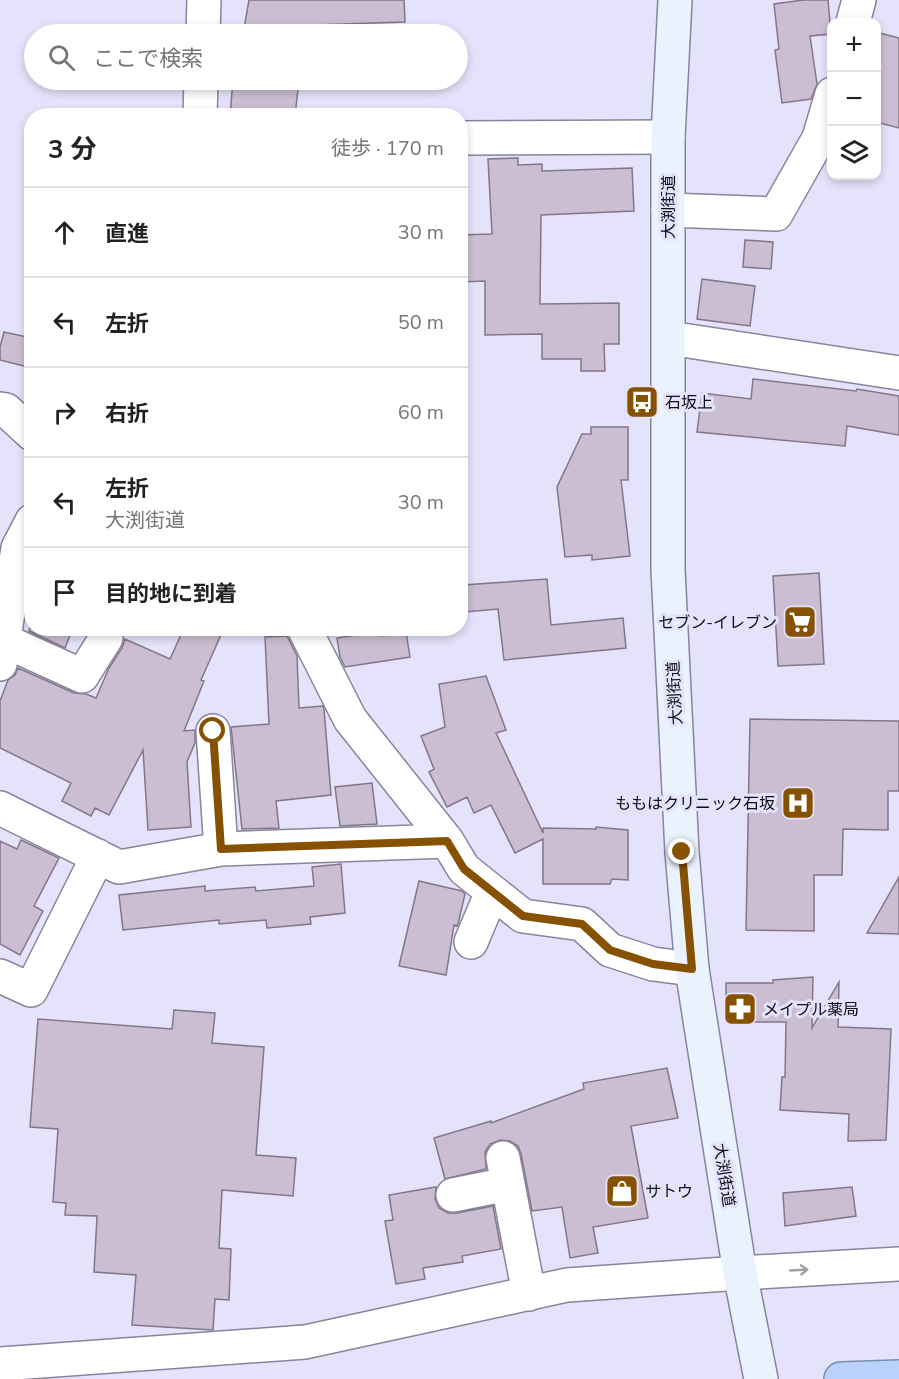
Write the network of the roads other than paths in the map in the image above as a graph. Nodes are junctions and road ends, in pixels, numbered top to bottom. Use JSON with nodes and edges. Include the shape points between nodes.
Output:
{"nodes":[{"id":1,"x":204,"y":0,"type":"edge"},
{"id":2,"x":675,"y":0,"type":"edge"},
{"id":3,"x":859,"y":0,"type":"edge"},
{"id":4,"x":854,"y":18,"type":"edge"},
{"id":5,"x":203,"y":24,"type":"edge"},
{"id":6,"x":201,"y":90,"type":"edge"},
{"id":7,"x":200,"y":108,"type":"edge"},
{"id":8,"x":827,"y":109,"type":"edge"},
{"id":9,"x":668,"y":137,"type":"junction"},
{"id":10,"x":468,"y":138,"type":"edge"},
{"id":11,"x":668,"y":210,"type":"junction"},
{"id":12,"x":669,"y":338,"type":"junction"},
{"id":13,"x":899,"y":373,"type":"edge"},
{"id":14,"x":0,"y":408,"type":"edge"},
{"id":15,"x":24,"y":427,"type":"edge"},
{"id":16,"x":24,"y":536,"type":"edge"},
{"id":17,"x":308,"y":636,"type":"edge"},
{"id":18,"x":106,"y":638,"type":"dead end"},
{"id":19,"x":2,"y":652,"type":"edge"},
{"id":20,"x":213,"y":731,"type":"dead end"},
{"id":21,"x":0,"y":808,"type":"edge"},
{"id":22,"x":447,"y":841,"type":"junction"},
{"id":23,"x":221,"y":849,"type":"junction"},
{"id":24,"x":98,"y":856,"type":"junction"},
{"id":25,"x":492,"y":892,"type":"junction"},
{"id":26,"x":471,"y":942,"type":"dead end"},
{"id":27,"x":692,"y":969,"type":"junction"},
{"id":28,"x":0,"y":976,"type":"edge"},
{"id":29,"x":453,"y":1195,"type":"dead end"},
{"id":30,"x":899,"y":1264,"type":"edge"},
{"id":31,"x":740,"y":1273,"type":"junction"},
{"id":32,"x":529,"y":1294,"type":"junction"},
{"id":33,"x":0,"y":1364,"type":"edge"},
{"id":34,"x":893,"y":1377,"type":"edge"},
{"id":35,"x":762,"y":1379,"type":"edge"},
{"id":36,"x":841,"y":1379,"type":"edge"}],
"edges":[{"from":1,"to":5,"type":"street"},
{"from":2,"to":9,"type":"street","name":"大渕街道"},
{"from":3,"to":4,"type":"street"},
{"from":6,"to":7,"type":"street"},
{"from":8,"to":11,"type":"street","via":[[819,138],[776,214]]},
{"from":9,"to":10,"type":"street"},
{"from":9,"to":11,"type":"street","name":"大渕街道"},
{"from":11,"to":12,"type":"street","name":"大渕街道"},
{"from":12,"to":13,"type":"street"},
{"from":12,"to":27,"type":"street","name":"大渕街道","via":[[668,570]]},
{"from":14,"to":15,"type":"street"},
{"from":16,"to":19,"type":"street","via":[[18,548]]},
{"from":17,"to":22,"type":"street","via":[[350,719]]},
{"from":18,"to":19,"type":"street","via":[[82,676]]},
{"from":20,"to":23,"type":"street"},
{"from":21,"to":24,"type":"street"},
{"from":22,"to":23,"type":"street"},
{"from":22,"to":25,"type":"street","via":[[464,869]]},
{"from":23,"to":24,"type":"street","via":[[119,867]]},
{"from":24,"to":28,"type":"street","via":[[31,990]]},
{"from":25,"to":26,"type":"street"},
{"from":25,"to":27,"type":"street","via":[[523,916],[582,924],[610,950],[653,964]]},
{"from":27,"to":31,"type":"street","name":"大渕街道"},
{"from":29,"to":32,"type":"street","via":[[505,1171]]},
{"from":31,"to":30,"type":"street","one_way":true},
{"from":31,"to":32,"type":"street","via":[[567,1286]]},
{"from":31,"to":35,"type":"street","name":"大渕街道"},
{"from":32,"to":33,"type":"street","via":[[305,1342]]},
{"from":34,"to":36,"type":"highway"}]}
